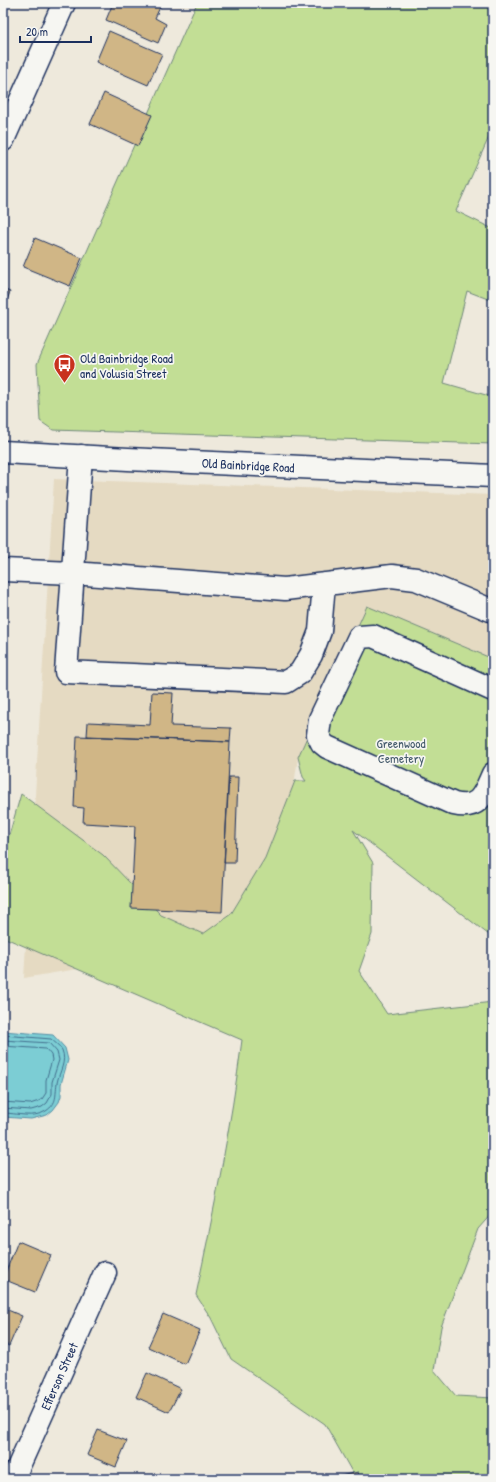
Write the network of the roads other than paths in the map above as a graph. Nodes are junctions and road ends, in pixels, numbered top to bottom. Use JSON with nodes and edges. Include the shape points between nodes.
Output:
{"nodes":[{"id":1,"x":64,"y":3,"type":"edge"},
{"id":2,"x":3,"y":140,"type":"edge"},
{"id":3,"x":3,"y":452,"type":"edge"},
{"id":4,"x":81,"y":456,"type":"junction"},
{"id":5,"x":493,"y":476,"type":"edge"},
{"id":6,"x":3,"y":570,"type":"edge"},
{"id":7,"x":73,"y":573,"type":"junction"},
{"id":8,"x":324,"y":584,"type":"junction"},
{"id":9,"x":493,"y":611,"type":"edge"},
{"id":10,"x":493,"y":690,"type":"edge"},
{"id":11,"x":493,"y":774,"type":"edge"},
{"id":12,"x":105,"y":1273,"type":"dead end"},
{"id":13,"x":13,"y":1479,"type":"edge"}],
"edges":[{"from":1,"to":2,"type":"main road"},
{"from":3,"to":4,"type":"main road","name":"Old Bainbridge Road"},
{"from":4,"to":5,"type":"main road","name":"Old Bainbridge Road"},
{"from":4,"to":7,"type":"main road"},
{"from":6,"to":7,"type":"main road"},
{"from":7,"to":8,"type":"main road","via":[[285,589]]},
{"from":7,"to":8,"type":"main road","via":[[66,672],[286,682],[300,672],[311,655],[320,631]]},
{"from":8,"to":9,"type":"main road","via":[[392,576],[416,579]]},
{"from":10,"to":11,"type":"main road","via":[[374,636],[359,637],[320,719],[318,734],[327,747],[454,804],[463,806],[478,801],[484,795]]},
{"from":12,"to":13,"type":"main road","name":"Efferson Street"}]}
